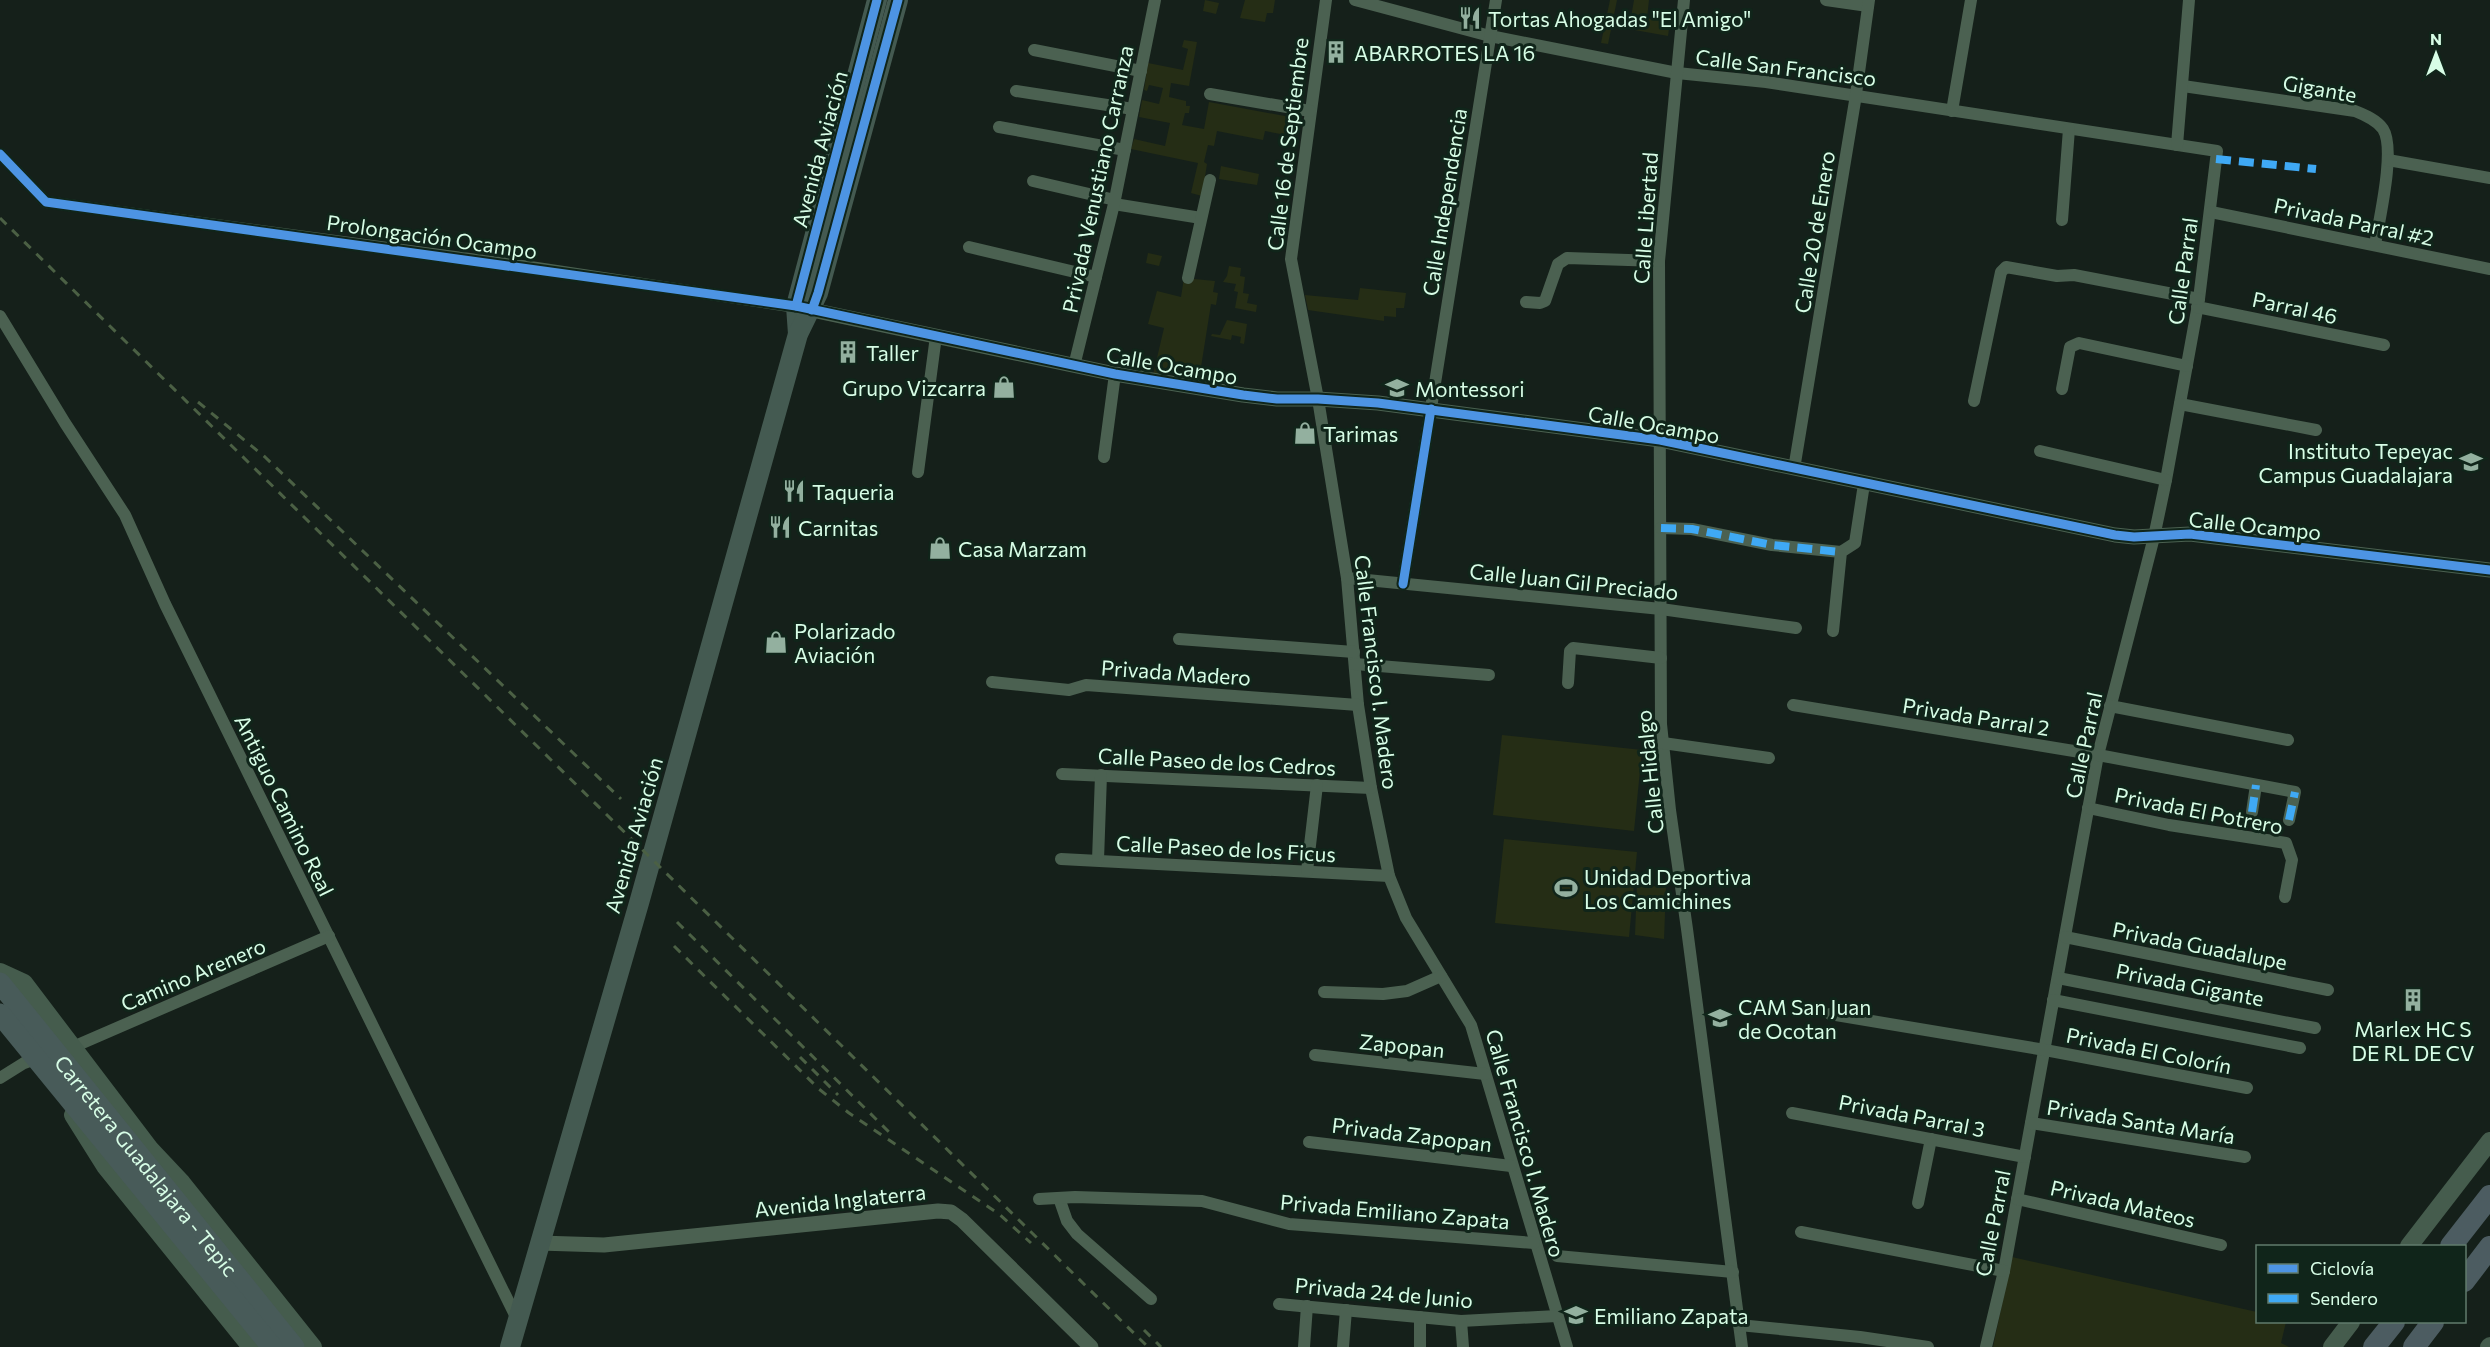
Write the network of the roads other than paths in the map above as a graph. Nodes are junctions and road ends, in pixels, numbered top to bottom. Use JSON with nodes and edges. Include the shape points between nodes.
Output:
{"nodes":[{"id":1,"x":877,"y":0,"type":"edge"},
{"id":2,"x":898,"y":0,"type":"edge"},
{"id":3,"x":1155,"y":0,"type":"edge"},
{"id":4,"x":1326,"y":0,"type":"edge"},
{"id":5,"x":1355,"y":0,"type":"edge"},
{"id":6,"x":1496,"y":0,"type":"edge"},
{"id":7,"x":1684,"y":0,"type":"edge"},
{"id":8,"x":1826,"y":0,"type":"edge"},
{"id":9,"x":1971,"y":0,"type":"edge"},
{"id":10,"x":2189,"y":0,"type":"edge"},
{"id":11,"x":1868,"y":3,"type":"edge"},
{"id":12,"x":1490,"y":36,"type":"junction"},
{"id":13,"x":1034,"y":50,"type":"dead end"},
{"id":14,"x":1141,"y":71,"type":"junction"},
{"id":15,"x":1677,"y":73,"type":"junction"},
{"id":16,"x":2183,"y":86,"type":"junction"},
{"id":17,"x":1016,"y":91,"type":"dead end"},
{"id":18,"x":1210,"y":94,"type":"dead end"},
{"id":19,"x":1856,"y":96,"type":"junction"},
{"id":20,"x":1133,"y":109,"type":"junction"},
{"id":21,"x":1310,"y":111,"type":"junction"},
{"id":22,"x":1952,"y":111,"type":"junction"},
{"id":23,"x":999,"y":127,"type":"dead end"},
{"id":24,"x":2069,"y":129,"type":"junction"},
{"id":25,"x":2177,"y":145,"type":"junction"},
{"id":26,"x":1125,"y":150,"type":"junction"},
{"id":27,"x":2217,"y":151,"type":"joint"},
{"id":28,"x":0,"y":154,"type":"edge"},
{"id":29,"x":2388,"y":160,"type":"junction"},
{"id":30,"x":2490,"y":178,"type":"edge"},
{"id":31,"x":1210,"y":180,"type":"dead end"},
{"id":32,"x":1033,"y":182,"type":"dead end"},
{"id":33,"x":1115,"y":202,"type":"junction"},
{"id":34,"x":2211,"y":212,"type":"junction"},
{"id":35,"x":1201,"y":218,"type":"junction"},
{"id":36,"x":2062,"y":220,"type":"dead end"},
{"id":37,"x":2375,"y":245,"type":"junction"},
{"id":38,"x":969,"y":247,"type":"dead end"},
{"id":39,"x":1659,"y":261,"type":"junction"},
{"id":40,"x":2490,"y":269,"type":"edge"},
{"id":41,"x":1096,"y":277,"type":"junction"},
{"id":42,"x":1188,"y":278,"type":"dead end"},
{"id":43,"x":1526,"y":302,"type":"dead end"},
{"id":44,"x":2198,"y":303,"type":"junction"},
{"id":45,"x":804,"y":308,"type":"junction"},
{"id":46,"x":0,"y":316,"type":"edge"},
{"id":47,"x":936,"y":336,"type":"junction"},
{"id":48,"x":2384,"y":345,"type":"dead end"},
{"id":49,"x":1074,"y":366,"type":"junction"},
{"id":50,"x":2187,"y":366,"type":"junction"},
{"id":51,"x":1114,"y":374,"type":"junction"},
{"id":52,"x":2062,"y":389,"type":"dead end"},
{"id":53,"x":1318,"y":399,"type":"junction"},
{"id":54,"x":1974,"y":401,"type":"dead end"},
{"id":55,"x":2180,"y":404,"type":"junction"},
{"id":56,"x":1431,"y":410,"type":"junction"},
{"id":57,"x":2316,"y":430,"type":"dead end"},
{"id":58,"x":1660,"y":440,"type":"junction"},
{"id":59,"x":2040,"y":451,"type":"dead end"},
{"id":60,"x":1104,"y":457,"type":"dead end"},
{"id":61,"x":1794,"y":469,"type":"junction"},
{"id":62,"x":918,"y":472,"type":"dead end"},
{"id":63,"x":2166,"y":480,"type":"junction"},
{"id":64,"x":1864,"y":484,"type":"junction"},
{"id":65,"x":1660,"y":528,"type":"junction"},
{"id":66,"x":2154,"y":537,"type":"junction"},
{"id":67,"x":1841,"y":552,"type":"junction"},
{"id":68,"x":2490,"y":570,"type":"edge"},
{"id":69,"x":1347,"y":578,"type":"junction"},
{"id":70,"x":1404,"y":584,"type":"junction"},
{"id":71,"x":1661,"y":609,"type":"junction"},
{"id":72,"x":1796,"y":628,"type":"dead end"},
{"id":73,"x":1833,"y":631,"type":"dead end"},
{"id":74,"x":1179,"y":639,"type":"dead end"},
{"id":75,"x":1354,"y":658,"type":"junction"},
{"id":76,"x":1661,"y":658,"type":"junction"},
{"id":77,"x":1488,"y":675,"type":"dead end"},
{"id":78,"x":992,"y":682,"type":"dead end"},
{"id":79,"x":1568,"y":683,"type":"dead end"},
{"id":80,"x":1358,"y":705,"type":"junction"},
{"id":81,"x":1793,"y":705,"type":"dead end"},
{"id":82,"x":2110,"y":706,"type":"junction"},
{"id":83,"x":2288,"y":740,"type":"dead end"},
{"id":84,"x":1663,"y":743,"type":"junction"},
{"id":85,"x":2098,"y":755,"type":"junction"},
{"id":86,"x":1768,"y":758,"type":"dead end"},
{"id":87,"x":1062,"y":774,"type":"dead end"},
{"id":88,"x":1101,"y":776,"type":"junction"},
{"id":89,"x":1317,"y":785,"type":"junction"},
{"id":90,"x":2256,"y":785,"type":"junction"},
{"id":91,"x":1371,"y":788,"type":"junction"},
{"id":92,"x":2088,"y":808,"type":"junction"},
{"id":93,"x":2252,"y":812,"type":"dead end"},
{"id":94,"x":2289,"y":820,"type":"dead end"},
{"id":95,"x":1061,"y":859,"type":"dead end"},
{"id":96,"x":1098,"y":860,"type":"junction"},
{"id":97,"x":1307,"y":871,"type":"junction"},
{"id":98,"x":1389,"y":876,"type":"junction"},
{"id":99,"x":2285,"y":897,"type":"dead end"},
{"id":100,"x":328,"y":936,"type":"junction"},
{"id":101,"x":2065,"y":938,"type":"junction"},
{"id":102,"x":0,"y":972,"type":"edge"},
{"id":103,"x":1441,"y":976,"type":"junction"},
{"id":104,"x":2058,"y":978,"type":"junction"},
{"id":105,"x":0,"y":983,"type":"edge"},
{"id":106,"x":2328,"y":990,"type":"dead end"},
{"id":107,"x":1324,"y":992,"type":"dead end"},
{"id":108,"x":2053,"y":1000,"type":"junction"},
{"id":109,"x":0,"y":1014,"type":"edge"},
{"id":110,"x":1830,"y":1014,"type":"dead end"},
{"id":111,"x":2315,"y":1028,"type":"dead end"},
{"id":112,"x":73,"y":1047,"type":"junction"},
{"id":113,"x":2300,"y":1048,"type":"dead end"},
{"id":114,"x":2045,"y":1050,"type":"junction"},
{"id":115,"x":1315,"y":1055,"type":"dead end"},
{"id":116,"x":41,"y":1066,"type":"junction"},
{"id":117,"x":1485,"y":1074,"type":"junction"},
{"id":118,"x":0,"y":1078,"type":"edge"},
{"id":119,"x":2247,"y":1088,"type":"dead end"},
{"id":120,"x":1792,"y":1113,"type":"dead end"},
{"id":121,"x":2031,"y":1123,"type":"junction"},
{"id":122,"x":1931,"y":1139,"type":"junction"},
{"id":123,"x":2490,"y":1141,"type":"edge"},
{"id":124,"x":1309,"y":1142,"type":"dead end"},
{"id":125,"x":2025,"y":1156,"type":"junction"},
{"id":126,"x":2245,"y":1157,"type":"dead end"},
{"id":127,"x":1511,"y":1166,"type":"junction"},
{"id":128,"x":2490,"y":1196,"type":"edge"},
{"id":129,"x":1059,"y":1198,"type":"junction"},
{"id":130,"x":1039,"y":1199,"type":"dead end"},
{"id":131,"x":2017,"y":1199,"type":"junction"},
{"id":132,"x":1918,"y":1203,"type":"dead end"},
{"id":133,"x":1801,"y":1232,"type":"dead end"},
{"id":134,"x":539,"y":1243,"type":"junction"},
{"id":135,"x":1534,"y":1243,"type":"junction"},
{"id":136,"x":2220,"y":1245,"type":"dead end"},
{"id":137,"x":2410,"y":1245,"type":"edge"},
{"id":138,"x":2452,"y":1245,"type":"edge"},
{"id":139,"x":2490,"y":1247,"type":"edge"},
{"id":140,"x":1557,"y":1256,"type":"dead end"},
{"id":141,"x":2004,"y":1271,"type":"junction"},
{"id":142,"x":1733,"y":1272,"type":"junction"},
{"id":143,"x":2466,"y":1278,"type":"edge"},
{"id":144,"x":1151,"y":1299,"type":"dead end"},
{"id":145,"x":1279,"y":1304,"type":"dead end"},
{"id":146,"x":1307,"y":1306,"type":"junction"},
{"id":147,"x":1346,"y":1310,"type":"junction"},
{"id":148,"x":1557,"y":1316,"type":"junction"},
{"id":149,"x":1420,"y":1317,"type":"junction"},
{"id":150,"x":518,"y":1321,"type":"junction"},
{"id":151,"x":1461,"y":1321,"type":"junction"},
{"id":152,"x":2350,"y":1323,"type":"edge"},
{"id":153,"x":2393,"y":1323,"type":"edge"},
{"id":154,"x":2432,"y":1323,"type":"edge"},
{"id":155,"x":1739,"y":1325,"type":"junction"},
{"id":156,"x":1860,"y":1342,"type":"edge"},
{"id":157,"x":250,"y":1347,"type":"edge"},
{"id":158,"x":272,"y":1347,"type":"edge"},
{"id":159,"x":294,"y":1347,"type":"edge"},
{"id":160,"x":313,"y":1347,"type":"edge"},
{"id":161,"x":510,"y":1347,"type":"edge"},
{"id":162,"x":1091,"y":1347,"type":"edge"},
{"id":163,"x":1304,"y":1347,"type":"edge"},
{"id":164,"x":1343,"y":1347,"type":"edge"},
{"id":165,"x":1420,"y":1347,"type":"edge"},
{"id":166,"x":1463,"y":1347,"type":"edge"},
{"id":167,"x":1567,"y":1347,"type":"edge"},
{"id":168,"x":1742,"y":1347,"type":"edge"},
{"id":169,"x":1928,"y":1347,"type":"edge"},
{"id":170,"x":1986,"y":1347,"type":"edge"},
{"id":171,"x":2332,"y":1347,"type":"edge"},
{"id":172,"x":2374,"y":1347,"type":"edge"},
{"id":173,"x":2414,"y":1347,"type":"edge"}],
"edges":[{"from":1,"to":45,"type":"main road","name":"Avenida Aviación"},
{"from":2,"to":45,"type":"main road","name":"Avenida Aviación","via":[[818,293]]},
{"from":3,"to":14,"type":"street","name":"Privada Venustiano Carranza"},
{"from":4,"to":21,"type":"street","name":"Calle 16 de Septiembre"},
{"from":5,"to":12,"type":"street","name":"Calle San Francisco"},
{"from":6,"to":12,"type":"street","name":"Calle Independencia"},
{"from":7,"to":15,"type":"street","name":"Calle Libertad"},
{"from":8,"to":11,"type":"street"},
{"from":9,"to":22,"type":"street"},
{"from":10,"to":16,"type":"street"},
{"from":11,"to":19,"type":"street","name":"Calle 20 de Enero"},
{"from":12,"to":15,"type":"street","name":"Calle San Francisco"},
{"from":12,"to":56,"type":"street","name":"Calle Independencia"},
{"from":13,"to":14,"type":"street"},
{"from":14,"to":20,"type":"street","name":"Privada Venustiano Carranza"},
{"from":15,"to":19,"type":"street","name":"Calle San Francisco"},
{"from":15,"to":39,"type":"street","name":"Calle Libertad"},
{"from":16,"to":25,"type":"street"},
{"from":16,"to":29,"type":"street","name":"Gigante","via":[[2355,111],[2383,129]]},
{"from":17,"to":20,"type":"street"},
{"from":18,"to":21,"type":"street"},
{"from":19,"to":22,"type":"street","name":"Calle San Francisco"},
{"from":19,"to":61,"type":"street","name":"Calle 20 de Enero"},
{"from":20,"to":26,"type":"street","name":"Privada Venustiano Carranza"},
{"from":21,"to":53,"type":"street","name":"Calle 16 de Septiembre","via":[[1291,259]]},
{"from":22,"to":24,"type":"street","name":"Calle San Francisco"},
{"from":23,"to":26,"type":"street"},
{"from":24,"to":25,"type":"street","name":"Calle San Francisco"},
{"from":24,"to":36,"type":"street"},
{"from":25,"to":27,"type":"street","name":"Calle San Francisco"},
{"from":26,"to":33,"type":"street","name":"Privada Venustiano Carranza"},
{"from":27,"to":34,"type":"street","name":"Calle Parral"},
{"from":28,"to":45,"type":"street","name":"Prolongación Ocampo","via":[[46,202]]},
{"from":29,"to":30,"type":"street"},
{"from":29,"to":37,"type":"street","name":"Gigante"},
{"from":31,"to":35,"type":"street"},
{"from":32,"to":33,"type":"street"},
{"from":33,"to":35,"type":"street"},
{"from":33,"to":41,"type":"street","name":"Privada Venustiano Carranza"},
{"from":34,"to":37,"type":"street","name":"Privada Parral #2"},
{"from":34,"to":44,"type":"street","name":"Calle Parral"},
{"from":35,"to":42,"type":"street"},
{"from":37,"to":40,"type":"street","name":"Privada Parral #2"},
{"from":38,"to":41,"type":"street"},
{"from":39,"to":43,"type":"street","via":[[1567,258],[1558,264],[1545,301]]},
{"from":39,"to":58,"type":"street","name":"Calle Libertad"},
{"from":41,"to":49,"type":"street","name":"Privada Venustiano Carranza"},
{"from":44,"to":48,"type":"street","name":"Parral 46"},
{"from":44,"to":50,"type":"street","name":"Calle Parral"},
{"from":44,"to":54,"type":"street","name":"Parral 46","via":[[2074,275],[2006,267],[2001,272]]},
{"from":45,"to":47,"type":"street","name":"Calle Ocampo"},
{"from":45,"to":134,"type":"main road","name":"Avenida Aviación","via":[[639,903]]},
{"from":46,"to":100,"type":"street","name":"Antiguo Camino Real","via":[[125,515]]},
{"from":47,"to":49,"type":"street","name":"Calle Ocampo"},
{"from":47,"to":62,"type":"street"},
{"from":49,"to":51,"type":"street","name":"Calle Ocampo"},
{"from":50,"to":52,"type":"street","via":[[2079,343],[2070,347]]},
{"from":50,"to":55,"type":"street","name":"Calle Parral"},
{"from":51,"to":53,"type":"street","name":"Calle Ocampo","via":[[1243,395]]},
{"from":51,"to":60,"type":"street"},
{"from":53,"to":56,"type":"street","name":"Calle Ocampo"},
{"from":53,"to":69,"type":"street","name":"Calle Francisco I. Madero"},
{"from":55,"to":57,"type":"street"},
{"from":55,"to":63,"type":"street","name":"Calle Parral"},
{"from":56,"to":58,"type":"street","name":"Calle Ocampo"},
{"from":56,"to":70,"type":"street","name":"Calle Independencia"},
{"from":58,"to":61,"type":"street","name":"Calle Ocampo"},
{"from":58,"to":65,"type":"street","name":"Calle Hidalgo"},
{"from":59,"to":63,"type":"street"},
{"from":61,"to":64,"type":"street","name":"Calle Ocampo"},
{"from":63,"to":66,"type":"street","name":"Calle Parral"},
{"from":64,"to":66,"type":"street","name":"Calle Ocampo","via":[[2115,535]]},
{"from":64,"to":67,"type":"street","via":[[1856,543]]},
{"from":65,"to":67,"type":"street","via":[[1692,529],[1772,545]]},
{"from":65,"to":71,"type":"street","name":"Calle Hidalgo"},
{"from":66,"to":68,"type":"street","name":"Calle Ocampo","via":[[2190,534]]},
{"from":66,"to":82,"type":"street","name":"Calle Parral"},
{"from":67,"to":73,"type":"street"},
{"from":69,"to":70,"type":"street","name":"Calle Juan Gil Preciado"},
{"from":69,"to":75,"type":"street","name":"Calle Francisco I. Madero"},
{"from":70,"to":71,"type":"street","name":"Calle Juan Gil Preciado"},
{"from":71,"to":72,"type":"street","name":"Calle Juan Gil Preciado"},
{"from":71,"to":76,"type":"street","name":"Calle Hidalgo"},
{"from":74,"to":75,"type":"street"},
{"from":75,"to":77,"type":"street"},
{"from":75,"to":80,"type":"street","name":"Calle Francisco I. Madero"},
{"from":76,"to":79,"type":"street","via":[[1579,648],[1570,651]]},
{"from":76,"to":84,"type":"street","name":"Calle Hidalgo"},
{"from":78,"to":80,"type":"street","name":"Privada Madero","via":[[1069,690],[1086,685]]},
{"from":80,"to":91,"type":"street","name":"Calle Francisco I. Madero"},
{"from":81,"to":85,"type":"street","name":"Privada Parral 2"},
{"from":82,"to":83,"type":"street"},
{"from":82,"to":85,"type":"street","name":"Calle Parral"},
{"from":84,"to":86,"type":"street"},
{"from":84,"to":142,"type":"street","name":"Calle Hidalgo"},
{"from":85,"to":90,"type":"street","name":"Privada Parral 2"},
{"from":85,"to":92,"type":"street","name":"Calle Parral"},
{"from":87,"to":88,"type":"street","name":"Calle Paseo de los Cedros"},
{"from":88,"to":89,"type":"street","name":"Calle Paseo de los Cedros"},
{"from":88,"to":96,"type":"street"},
{"from":89,"to":91,"type":"street","name":"Calle Paseo de los Cedros"},
{"from":89,"to":97,"type":"street"},
{"from":90,"to":93,"type":"street"},
{"from":90,"to":94,"type":"street","name":"Privada Parral 2","via":[[2295,792]]},
{"from":91,"to":98,"type":"street","name":"Calle Francisco I. Madero"},
{"from":92,"to":99,"type":"street","name":"Privada El Potrero","via":[[2286,843],[2292,860]]},
{"from":92,"to":101,"type":"street","name":"Calle Parral"},
{"from":95,"to":96,"type":"street","name":"Calle Paseo de los Ficus"},
{"from":96,"to":97,"type":"street","name":"Calle Paseo de los Ficus"},
{"from":97,"to":98,"type":"street","name":"Calle Paseo de los Ficus"},
{"from":98,"to":103,"type":"street","name":"Calle Francisco I. Madero","via":[[1406,918]]},
{"from":100,"to":112,"type":"street","name":"Camino Arenero"},
{"from":100,"to":150,"type":"street","name":"Antiguo Camino Real"},
{"from":101,"to":104,"type":"street","name":"Calle Parral"},
{"from":101,"to":106,"type":"street","name":"Privada Guadalupe"},
{"from":102,"to":112,"type":"main road","via":[[24,983]]},
{"from":103,"to":107,"type":"street","via":[[1407,991]]},
{"from":103,"to":117,"type":"street","name":"Calle Francisco I. Madero","via":[[1471,1025]]},
{"from":104,"to":108,"type":"street","name":"Calle Parral"},
{"from":104,"to":111,"type":"street","name":"Privada Gigante"},
{"from":105,"to":159,"type":"highway","name":"Carretera Guadalajara - Tepic"},
{"from":108,"to":113,"type":"street"},
{"from":108,"to":114,"type":"street","name":"Calle Parral"},
{"from":109,"to":116,"type":"highway","name":"Carretera Guadalajara - Tepic"},
{"from":110,"to":114,"type":"street","name":"Privada El Colorín"},
{"from":112,"to":160,"type":"main road","via":[[150,1149],[182,1183]]},
{"from":114,"to":119,"type":"street","name":"Privada El Colorín"},
{"from":114,"to":121,"type":"street","name":"Calle Parral"},
{"from":115,"to":117,"type":"street","name":"Zapopan"},
{"from":116,"to":118,"type":"street","via":[[24,1063]]},
{"from":116,"to":157,"type":"main road","via":[[105,1166]]},
{"from":116,"to":158,"type":"highway","name":"Carretera Guadalajara - Tepic"},
{"from":117,"to":127,"type":"street","name":"Calle Francisco I. Madero"},
{"from":120,"to":122,"type":"street","name":"Privada Parral 3"},
{"from":121,"to":125,"type":"street","name":"Calle Parral"},
{"from":121,"to":126,"type":"street","name":"Privada Santa María"},
{"from":122,"to":125,"type":"street","name":"Privada Parral 3"},
{"from":122,"to":132,"type":"street"},
{"from":123,"to":137,"type":"main road"},
{"from":124,"to":127,"type":"street","name":"Privada Zapopan"},
{"from":125,"to":131,"type":"street","name":"Calle Parral"},
{"from":127,"to":135,"type":"street","name":"Calle Francisco I. Madero"},
{"from":128,"to":138,"type":"highway"},
{"from":129,"to":130,"type":"street","name":"Privada Emiliano Zapata"},
{"from":129,"to":135,"type":"street","name":"Privada Emiliano Zapata","via":[[1202,1201],[1289,1224]]},
{"from":129,"to":144,"type":"street","via":[[1067,1221],[1077,1234]]},
{"from":131,"to":136,"type":"street","name":"Privada Mateos"},
{"from":131,"to":141,"type":"street","name":"Calle Parral"},
{"from":133,"to":141,"type":"street"},
{"from":134,"to":150,"type":"main road","name":"Avenida Aviación"},
{"from":134,"to":162,"type":"street","name":"Avenida Inglaterra","via":[[604,1245],[951,1212]]},
{"from":135,"to":148,"type":"street","name":"Calle Francisco I. Madero"},
{"from":139,"to":143,"type":"highway"},
{"from":140,"to":142,"type":"street"},
{"from":141,"to":170,"type":"street","name":"Calle Parral"},
{"from":142,"to":155,"type":"street","name":"Calle Hidalgo"},
{"from":145,"to":146,"type":"street","name":"Privada 24 de Junio"},
{"from":146,"to":147,"type":"street","name":"Privada 24 de Junio"},
{"from":146,"to":163,"type":"street"},
{"from":147,"to":149,"type":"street","name":"Privada 24 de Junio"},
{"from":147,"to":164,"type":"street"},
{"from":148,"to":151,"type":"street","name":"Privada 24 de Junio"},
{"from":148,"to":167,"type":"street","name":"Calle Francisco I. Madero"},
{"from":149,"to":151,"type":"street","name":"Privada 24 de Junio"},
{"from":149,"to":165,"type":"street"},
{"from":150,"to":161,"type":"main road","name":"Avenida Aviación"},
{"from":151,"to":166,"type":"street"},
{"from":152,"to":171,"type":"main road"},
{"from":153,"to":172,"type":"highway"},
{"from":154,"to":173,"type":"highway"},
{"from":155,"to":156,"type":"street"},
{"from":155,"to":168,"type":"street","name":"Calle Hidalgo"},
{"from":156,"to":169,"type":"street"}]}
